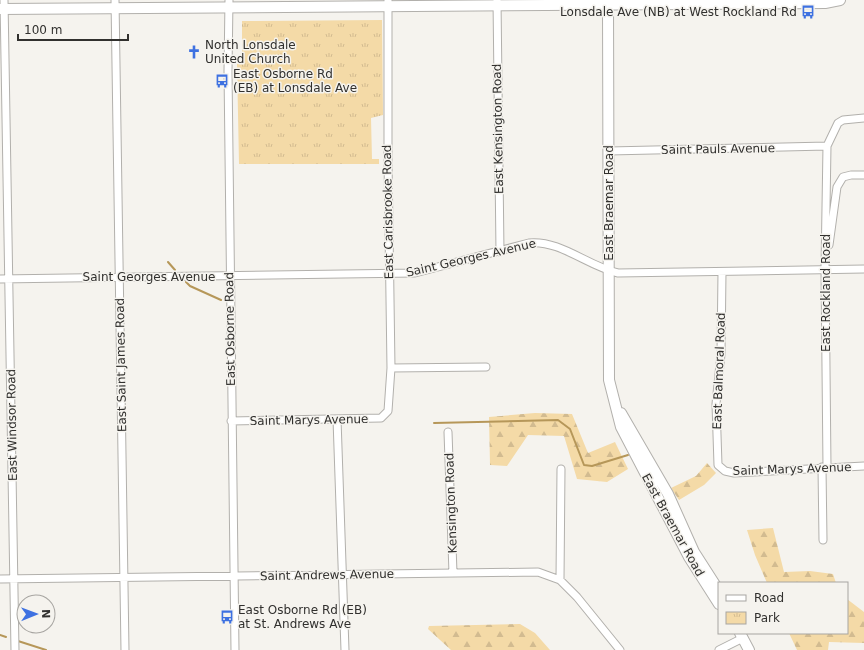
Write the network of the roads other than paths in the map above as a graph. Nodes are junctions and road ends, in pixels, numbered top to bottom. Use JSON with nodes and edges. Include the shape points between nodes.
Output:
{"nodes":[{"id":1,"x":839,"y":0,"type":"edge"},
{"id":2,"x":608,"y":2,"type":"edge"},
{"id":3,"x":719,"y":2,"type":"edge"},
{"id":4,"x":497,"y":3,"type":"edge"},
{"id":5,"x":115,"y":4,"type":"edge"},
{"id":6,"x":229,"y":4,"type":"edge"},
{"id":7,"x":388,"y":4,"type":"edge"},
{"id":8,"x":3,"y":6,"type":"edge"},
{"id":9,"x":864,"y":118,"type":"edge"},
{"id":10,"x":827,"y":146,"type":"junction"},
{"id":11,"x":609,"y":151,"type":"junction"},
{"id":12,"x":864,"y":175,"type":"edge"},
{"id":13,"x":500,"y":252,"type":"junction"},
{"id":14,"x":825,"y":265,"type":"junction"},
{"id":15,"x":864,"y":269,"type":"edge"},
{"id":16,"x":609,"y":270,"type":"junction"},
{"id":17,"x":722,"y":272,"type":"junction"},
{"id":18,"x":389,"y":275,"type":"junction"},
{"id":19,"x":230,"y":277,"type":"junction"},
{"id":20,"x":120,"y":278,"type":"junction"},
{"id":21,"x":0,"y":279,"type":"edge"},
{"id":22,"x":9,"y":279,"type":"junction"},
{"id":23,"x":486,"y":367,"type":"dead end"},
{"id":24,"x":391,"y":368,"type":"junction"},
{"id":25,"x":614,"y":399,"type":"junction"},
{"id":26,"x":386,"y":415,"type":"joint"},
{"id":27,"x":337,"y":419,"type":"junction"},
{"id":28,"x":231,"y":421,"type":"junction"},
{"id":29,"x":448,"y":432,"type":"dead end"},
{"id":30,"x":864,"y":466,"type":"edge"},
{"id":31,"x":824,"y":467,"type":"junction"},
{"id":32,"x":720,"y":468,"type":"joint"},
{"id":33,"x":561,"y":469,"type":"dead end"},
{"id":34,"x":823,"y":540,"type":"dead end"},
{"id":35,"x":453,"y":573,"type":"junction"},
{"id":36,"x":343,"y":575,"type":"junction"},
{"id":37,"x":234,"y":576,"type":"junction"},
{"id":38,"x":124,"y":577,"type":"junction"},
{"id":39,"x":0,"y":579,"type":"edge"},
{"id":40,"x":14,"y":579,"type":"junction"},
{"id":41,"x":560,"y":580,"type":"junction"},
{"id":42,"x":718,"y":589,"type":"edge"},
{"id":43,"x":718,"y":602,"type":"edge"},
{"id":44,"x":741,"y":635,"type":"edge"},
{"id":45,"x":15,"y":650,"type":"edge"},
{"id":46,"x":125,"y":650,"type":"edge"},
{"id":47,"x":235,"y":650,"type":"edge"},
{"id":48,"x":345,"y":650,"type":"edge"},
{"id":49,"x":620,"y":650,"type":"edge"},
{"id":50,"x":718,"y":650,"type":"edge"},
{"id":51,"x":749,"y":650,"type":"edge"}],
"edges":[{"from":1,"to":3,"type":"street","via":[[825,4]]},
{"from":2,"to":3,"type":"street"},
{"from":2,"to":4,"type":"street"},
{"from":2,"to":11,"type":"street","name":"East Braemar Road"},
{"from":4,"to":7,"type":"street"},
{"from":4,"to":13,"type":"street","name":"East Kensington Road"},
{"from":5,"to":6,"type":"street"},
{"from":5,"to":8,"type":"street"},
{"from":5,"to":20,"type":"street","name":"East Saint James Road"},
{"from":6,"to":7,"type":"street"},
{"from":6,"to":19,"type":"street","name":"East Osborne Road"},
{"from":7,"to":18,"type":"street","name":"East Carisbrooke Road"},
{"from":8,"to":22,"type":"street","name":"East Windsor Road"},
{"from":9,"to":10,"type":"street","name":"East Rockland Road","via":[[838,122]]},
{"from":10,"to":11,"type":"street","name":"Saint Pauls Avenue"},
{"from":10,"to":14,"type":"street","name":"East Rockland Road"},
{"from":11,"to":16,"type":"street","name":"East Braemar Road"},
{"from":12,"to":14,"type":"street","via":[[843,177],[837,187]]},
{"from":13,"to":16,"type":"street","name":"Saint Georges Avenue","via":[[529,242],[542,241]]},
{"from":13,"to":18,"type":"street","name":"Saint Georges Avenue","via":[[415,273]]},
{"from":14,"to":15,"type":"street","name":"Saint Georges Avenue"},
{"from":14,"to":17,"type":"street","name":"Saint Georges Avenue"},
{"from":14,"to":31,"type":"street","name":"East Rockland Road"},
{"from":16,"to":17,"type":"street","name":"Saint Georges Avenue"},
{"from":16,"to":25,"type":"street","name":"East Braemar Road","via":[[608,368]]},
{"from":17,"to":32,"type":"street","name":"East Balmoral Road","via":[[721,354],[716,404],[716,461]]},
{"from":18,"to":19,"type":"street","name":"Saint Georges Avenue"},
{"from":18,"to":24,"type":"street","name":"East Carisbrooke Road"},
{"from":19,"to":20,"type":"street","name":"Saint Georges Avenue"},
{"from":19,"to":28,"type":"street","name":"East Osborne Road"},
{"from":20,"to":22,"type":"street","name":"Saint Georges Avenue"},
{"from":20,"to":38,"type":"street","name":"East Saint James Road"},
{"from":21,"to":22,"type":"street","name":"Saint Georges Avenue"},
{"from":22,"to":40,"type":"street","name":"East Windsor Road"},
{"from":23,"to":24,"type":"street"},
{"from":24,"to":26,"type":"street","name":"East Carisbrooke Road"},
{"from":25,"to":42,"type":"street","name":"East Braemar Road","via":[[668,494],[694,552]]},
{"from":25,"to":43,"type":"street","name":"East Braemar Road","via":[[621,427],[689,558]]},
{"from":26,"to":27,"type":"street","name":"Saint Marys Avenue","via":[[381,418]]},
{"from":27,"to":28,"type":"street","name":"Saint Marys Avenue"},
{"from":27,"to":36,"type":"street"},
{"from":28,"to":37,"type":"street","name":"East Osborne Road"},
{"from":29,"to":35,"type":"street","name":"Kensington Road"},
{"from":30,"to":31,"type":"street","name":"Saint Marys Avenue"},
{"from":31,"to":32,"type":"street","name":"Saint Marys Avenue","via":[[734,473]]},
{"from":31,"to":34,"type":"street","name":"East Rockland Road"},
{"from":33,"to":41,"type":"street"},
{"from":35,"to":36,"type":"street","name":"Saint Andrews Avenue"},
{"from":35,"to":41,"type":"street","name":"Saint Andrews Avenue","via":[[538,572]]},
{"from":36,"to":37,"type":"street","name":"Saint Andrews Avenue"},
{"from":36,"to":48,"type":"street"},
{"from":37,"to":38,"type":"street","name":"Saint Andrews Avenue"},
{"from":37,"to":47,"type":"street","name":"East Osborne Road"},
{"from":38,"to":40,"type":"street","name":"Saint Andrews Avenue"},
{"from":38,"to":46,"type":"street","name":"East Saint James Road"},
{"from":39,"to":40,"type":"street","name":"Saint Andrews Avenue"},
{"from":40,"to":45,"type":"street","name":"East Windsor Road"},
{"from":41,"to":49,"type":"street","name":"Saint Andrews Avenue"},
{"from":44,"to":50,"type":"street"},
{"from":44,"to":51,"type":"street"}]}
